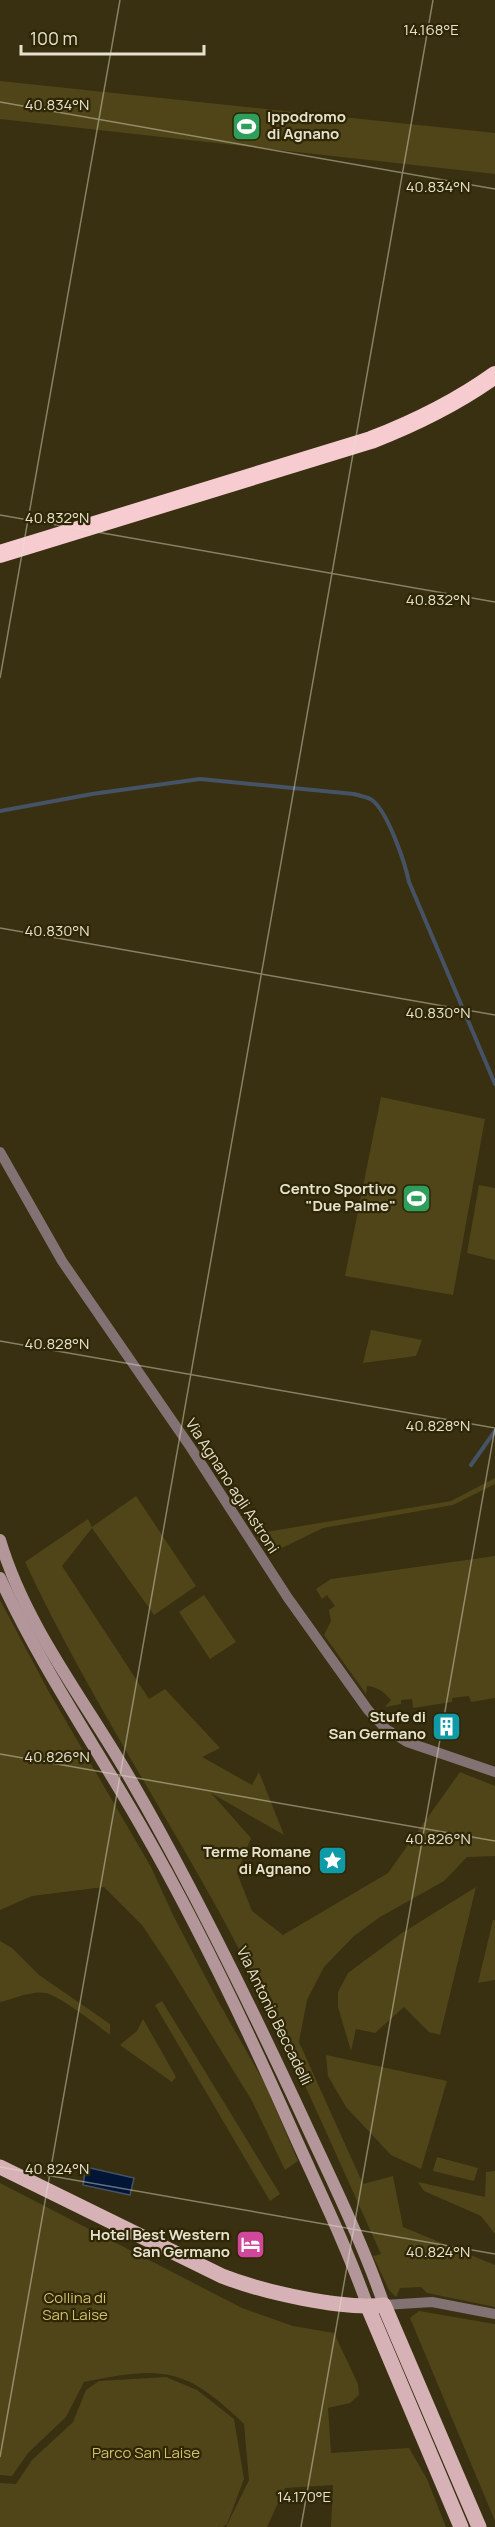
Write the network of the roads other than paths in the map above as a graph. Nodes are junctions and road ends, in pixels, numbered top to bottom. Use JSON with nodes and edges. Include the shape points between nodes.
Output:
{"nodes":[{"id":1,"x":495,"y":375,"type":"edge"},
{"id":2,"x":0,"y":554,"type":"edge"},
{"id":3,"x":0,"y":1152,"type":"edge"},
{"id":4,"x":0,"y":1540,"type":"edge"},
{"id":5,"x":0,"y":1578,"type":"edge"},
{"id":6,"x":495,"y":1772,"type":"edge"},
{"id":7,"x":0,"y":2167,"type":"edge"},
{"id":8,"x":337,"y":2193,"type":"junction"},
{"id":9,"x":323,"y":2200,"type":"junction"},
{"id":10,"x":384,"y":2305,"type":"junction"},
{"id":11,"x":368,"y":2307,"type":"junction"},
{"id":12,"x":495,"y":2314,"type":"edge"},
{"id":13,"x":461,"y":2527,"type":"edge"},
{"id":14,"x":479,"y":2527,"type":"edge"}],
"edges":[{"from":1,"to":2,"type":"highway","via":[[454,402],[370,440]]},
{"from":3,"to":6,"type":"street","name":"Via Agnano agli Astroni","via":[[62,1261],[288,1598],[368,1710],[386,1729],[407,1742]]},
{"from":4,"to":8,"type":"main road","name":"Via Antonio Beccadelli","via":[[36,1625],[132,1782],[246,1996]]},
{"from":5,"to":9,"type":"main road","name":"Via Antonio Beccadelli","via":[[36,1649],[142,1827],[184,1906],[261,2060]]},
{"from":7,"to":11,"type":"main road","via":[[222,2276],[259,2289]]},
{"from":8,"to":9,"type":"main road"},
{"from":8,"to":10,"type":"main road","name":"Via Antonio Beccadelli"},
{"from":9,"to":11,"type":"main road","name":"Via Antonio Beccadelli"},
{"from":10,"to":11,"type":"main road"},
{"from":10,"to":12,"type":"street","via":[[432,2302]]},
{"from":10,"to":14,"type":"main road","name":"Via Antonio Beccadelli"},
{"from":11,"to":13,"type":"main road","name":"Via Antonio Beccadelli"}]}
